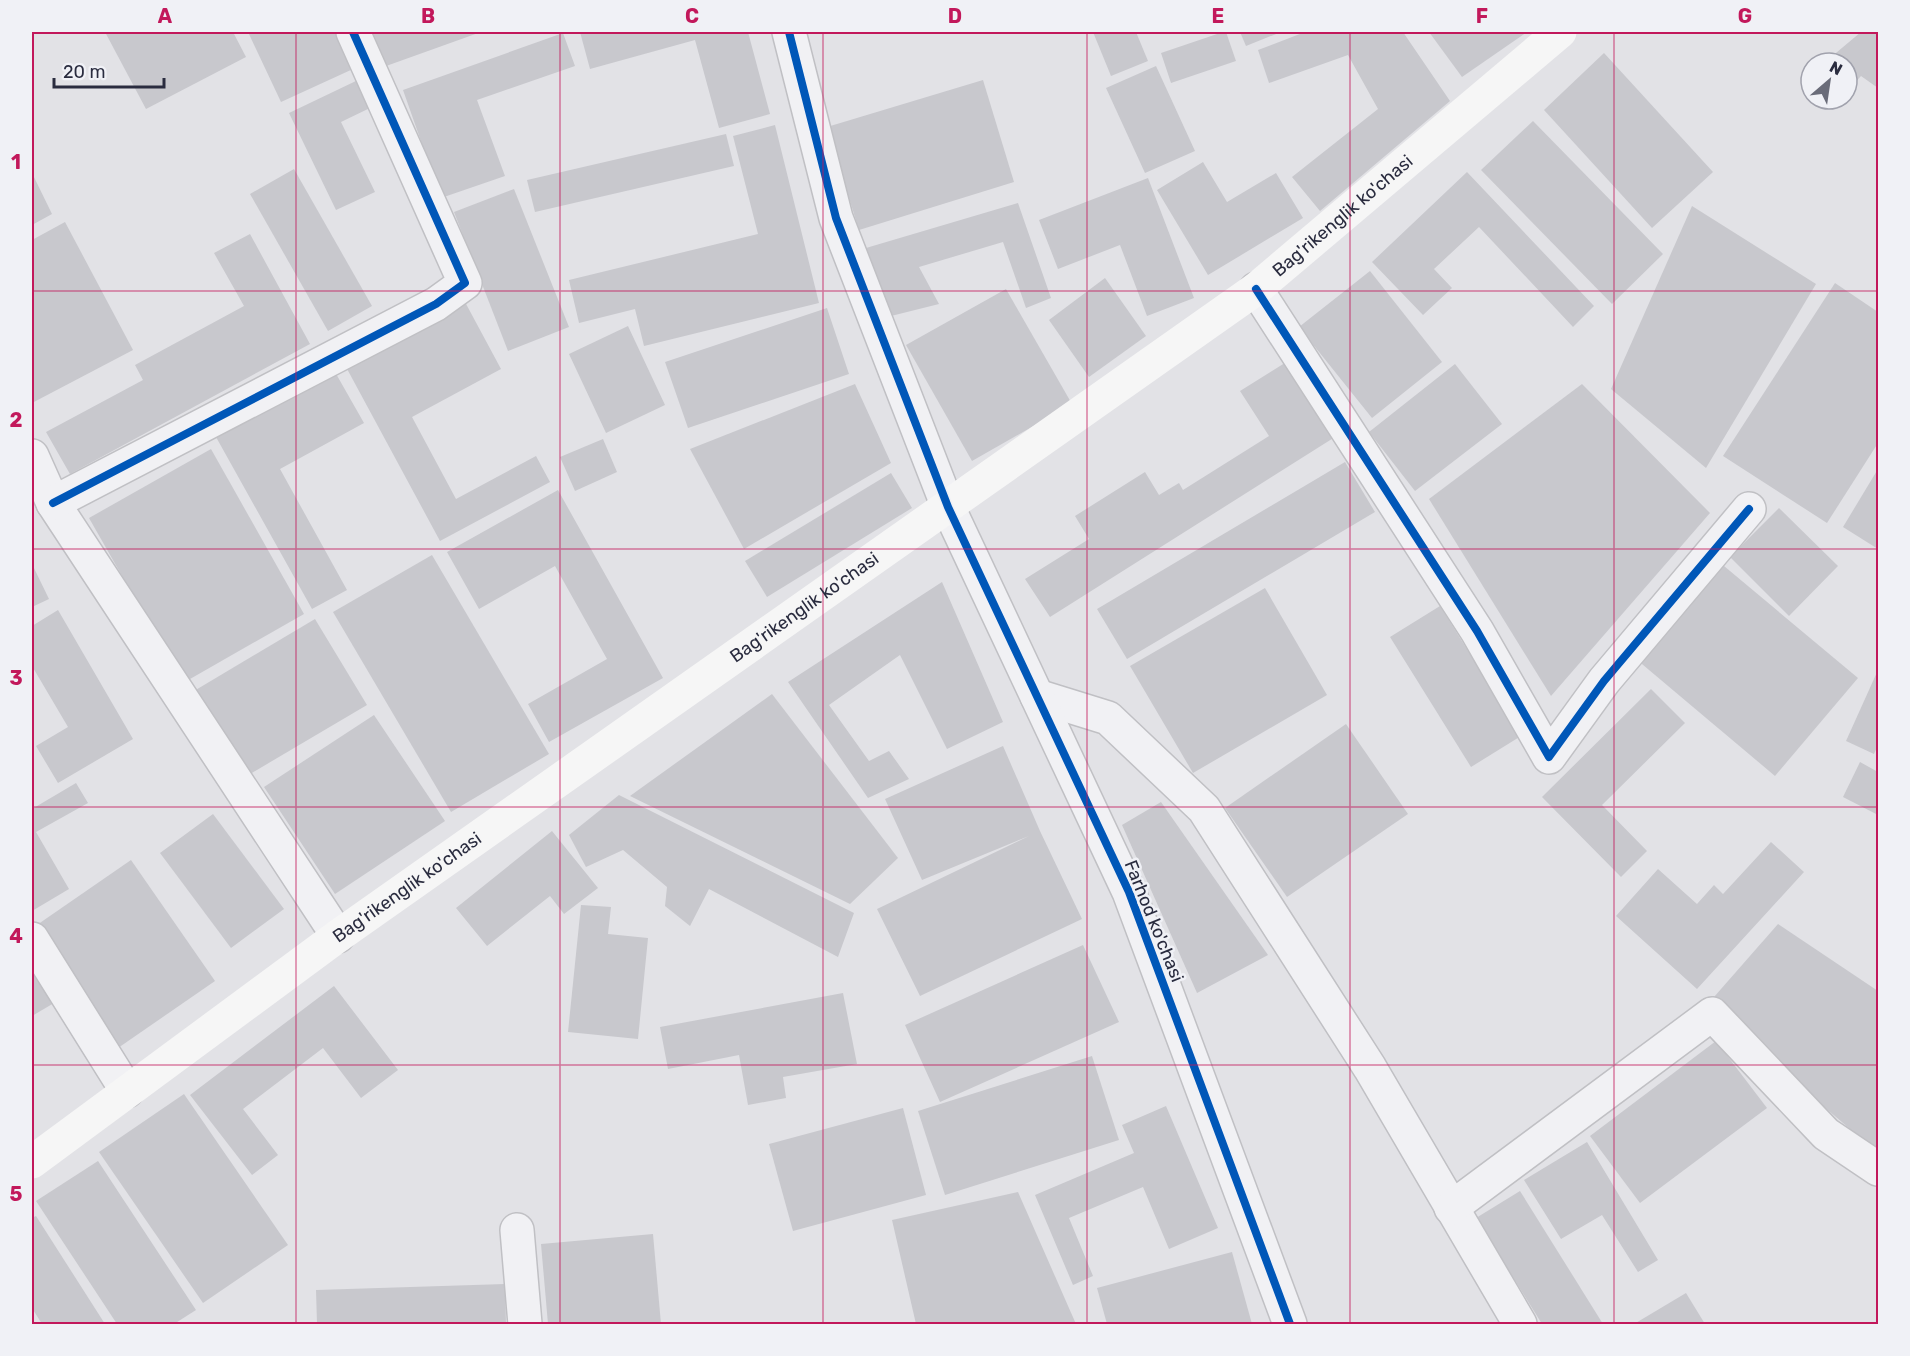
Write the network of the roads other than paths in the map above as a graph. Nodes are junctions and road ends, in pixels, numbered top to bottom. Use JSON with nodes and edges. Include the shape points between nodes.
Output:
{"nodes":[{"id":1,"x":353,"y":32,"type":"edge"},
{"id":2,"x":789,"y":32,"type":"edge"},
{"id":3,"x":1560,"y":32,"type":"edge"},
{"id":4,"x":1256,"y":289,"type":"junction"},
{"id":5,"x":32,"y":456,"type":"edge"},
{"id":6,"x":53,"y":503,"type":"junction"},
{"id":7,"x":948,"y":507,"type":"junction"},
{"id":8,"x":1749,"y":509,"type":"dead end"},
{"id":9,"x":1037,"y":696,"type":"junction"},
{"id":10,"x":338,"y":936,"type":"junction"},
{"id":11,"x":32,"y":939,"type":"edge"},
{"id":12,"x":127,"y":1091,"type":"junction"},
{"id":13,"x":32,"y":1162,"type":"edge"},
{"id":14,"x":1878,"y":1169,"type":"edge"},
{"id":15,"x":1451,"y":1208,"type":"junction"},
{"id":16,"x":517,"y":1230,"type":"dead end"},
{"id":17,"x":525,"y":1324,"type":"edge"},
{"id":18,"x":1290,"y":1324,"type":"edge"},
{"id":19,"x":1520,"y":1324,"type":"edge"}],
"edges":[{"from":1,"to":6,"type":"street","via":[[465,283],[436,304]]},
{"from":2,"to":7,"type":"street","name":"Farhod ko'chasi","via":[[836,218]]},
{"from":3,"to":4,"type":"main road","name":"Bag'rikenglik ko'chasi"},
{"from":4,"to":7,"type":"main road","name":"Bag'rikenglik ko'chasi"},
{"from":4,"to":8,"type":"street","via":[[1477,631],[1549,757],[1604,681]]},
{"from":5,"to":6,"type":"street"},
{"from":6,"to":10,"type":"street"},
{"from":7,"to":9,"type":"street","name":"Farhod ko'chasi"},
{"from":7,"to":10,"type":"main road","name":"Bag'rikenglik ko'chasi"},
{"from":9,"to":15,"type":"street","via":[[1108,718],[1203,809],[1371,1068]]},
{"from":9,"to":18,"type":"street","name":"Farhod ko'chasi","via":[[1129,892]]},
{"from":10,"to":12,"type":"main road","name":"Bag'rikenglik ko'chasi"},
{"from":11,"to":12,"type":"street"},
{"from":12,"to":13,"type":"main road","name":"Bag'rikenglik ko'chasi"},
{"from":14,"to":15,"type":"street","via":[[1826,1134],[1712,1014]]},
{"from":15,"to":19,"type":"street"},
{"from":16,"to":17,"type":"street"}]}
